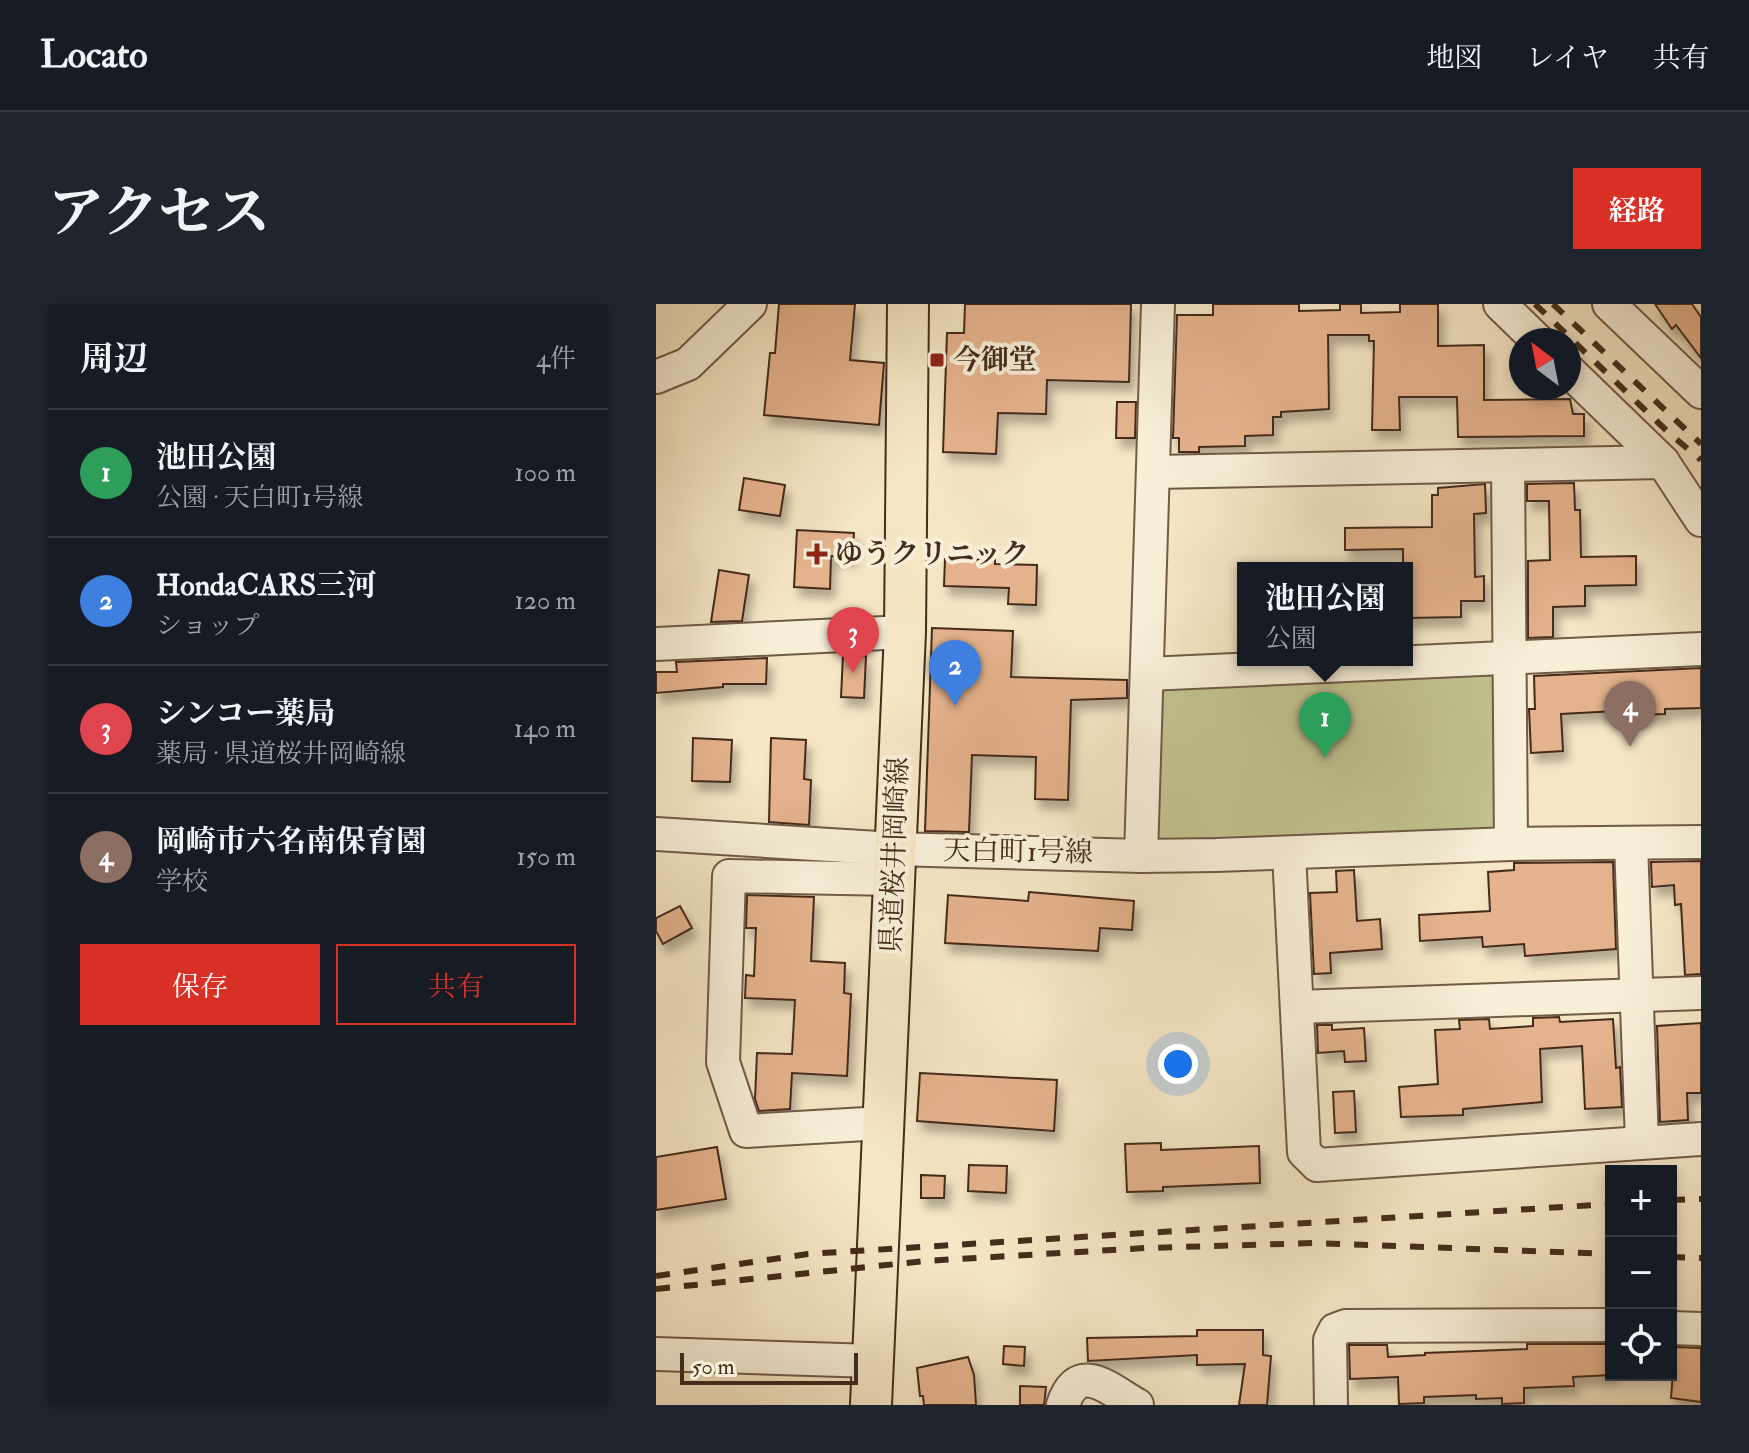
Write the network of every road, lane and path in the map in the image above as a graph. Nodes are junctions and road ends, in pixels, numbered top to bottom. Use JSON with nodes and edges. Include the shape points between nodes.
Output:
{"nodes":[{"id":1,"x":750,"y":304,"type":"edge"},
{"id":2,"x":908,"y":304,"type":"edge"},
{"id":3,"x":1158,"y":304,"type":"edge"},
{"id":4,"x":1500,"y":304,"type":"edge"},
{"id":5,"x":1609,"y":304,"type":"edge"},
{"id":6,"x":1525,"y":328,"type":"edge"},
{"id":7,"x":656,"y":377,"type":"edge"},
{"id":8,"x":1581,"y":383,"type":"edge"},
{"id":9,"x":1701,"y":392,"type":"edge"},
{"id":10,"x":1663,"y":462,"type":"junction"},
{"id":11,"x":1508,"y":465,"type":"junction"},
{"id":12,"x":1154,"y":472,"type":"junction"},
{"id":13,"x":1701,"y":520,"type":"edge"},
{"id":14,"x":905,"y":632,"type":"junction"},
{"id":15,"x":656,"y":644,"type":"edge"},
{"id":16,"x":1701,"y":649,"type":"edge"},
{"id":17,"x":1509,"y":657,"type":"junction"},
{"id":18,"x":1413,"y":662,"type":"edge"},
{"id":19,"x":1317,"y":666,"type":"edge"},
{"id":20,"x":1147,"y":674,"type":"junction"},
{"id":21,"x":656,"y":834,"type":"edge"},
{"id":22,"x":1701,"y":842,"type":"edge"},
{"id":23,"x":1511,"y":844,"type":"junction"},
{"id":24,"x":1631,"y":844,"type":"junction"},
{"id":25,"x":1289,"y":853,"type":"junction"},
{"id":26,"x":1141,"y":856,"type":"junction"},
{"id":27,"x":894,"y":864,"type":"junction"},
{"id":28,"x":1701,"y":993,"type":"edge"},
{"id":29,"x":1637,"y":995,"type":"junction"},
{"id":30,"x":1297,"y":1007,"type":"junction"},
{"id":31,"x":883,"y":1123,"type":"junction"},
{"id":32,"x":1701,"y":1139,"type":"edge"},
{"id":33,"x":1642,"y":1142,"type":"junction"},
{"id":34,"x":1605,"y":1325,"type":"edge"},
{"id":35,"x":1677,"y":1328,"type":"edge"},
{"id":36,"x":1701,"y":1329,"type":"edge"},
{"id":37,"x":656,"y":1354,"type":"edge"},
{"id":38,"x":873,"y":1361,"type":"junction"},
{"id":39,"x":871,"y":1405,"type":"edge"},
{"id":40,"x":1063,"y":1405,"type":"edge"},
{"id":41,"x":1137,"y":1405,"type":"edge"},
{"id":42,"x":1331,"y":1405,"type":"edge"}],
"edges":[{"from":1,"to":7,"type":"street","via":[[688,364]]},
{"from":2,"to":14,"type":"main road","name":"県道桜井岡崎線"},
{"from":3,"to":12,"type":"street"},
{"from":4,"to":6,"type":"street"},
{"from":5,"to":9,"type":"street"},
{"from":8,"to":10,"type":"street"},
{"from":10,"to":11,"type":"street"},
{"from":10,"to":13,"type":"street"},
{"from":11,"to":12,"type":"street"},
{"from":11,"to":17,"type":"street"},
{"from":12,"to":20,"type":"street"},
{"from":14,"to":15,"type":"street"},
{"from":14,"to":27,"type":"main road","name":"県道桜井岡崎線"},
{"from":16,"to":17,"type":"street"},
{"from":17,"to":18,"type":"street"},
{"from":17,"to":23,"type":"street"},
{"from":19,"to":20,"type":"street"},
{"from":20,"to":26,"type":"street"},
{"from":21,"to":27,"type":"street"},
{"from":22,"to":24,"type":"street","name":"天白町1号線"},
{"from":23,"to":24,"type":"street","name":"天白町1号線"},
{"from":23,"to":25,"type":"street","name":"天白町1号線"},
{"from":24,"to":29,"type":"street"},
{"from":25,"to":26,"type":"street","name":"天白町1号線"},
{"from":25,"to":30,"type":"street"},
{"from":26,"to":27,"type":"street","name":"天白町1号線"},
{"from":27,"to":31,"type":"main road","name":"県道桜井岡崎線"},
{"from":27,"to":31,"type":"street","via":[[729,876],[723,1062],[746,1131]]},
{"from":28,"to":29,"type":"street"},
{"from":29,"to":30,"type":"street"},
{"from":29,"to":33,"type":"street"},
{"from":30,"to":33,"type":"street","via":[[1304,1152],[1317,1165]]},
{"from":31,"to":38,"type":"main road","name":"県道桜井岡崎線"},
{"from":32,"to":33,"type":"street"},
{"from":34,"to":42,"type":"street","via":[[1346,1326],[1335,1330],[1330,1340]]},
{"from":35,"to":36,"type":"street"},
{"from":37,"to":38,"type":"street"},
{"from":38,"to":39,"type":"main road","name":"県道桜井岡崎線"},
{"from":40,"to":41,"type":"street","via":[[1071,1386],[1082,1380]]}]}
